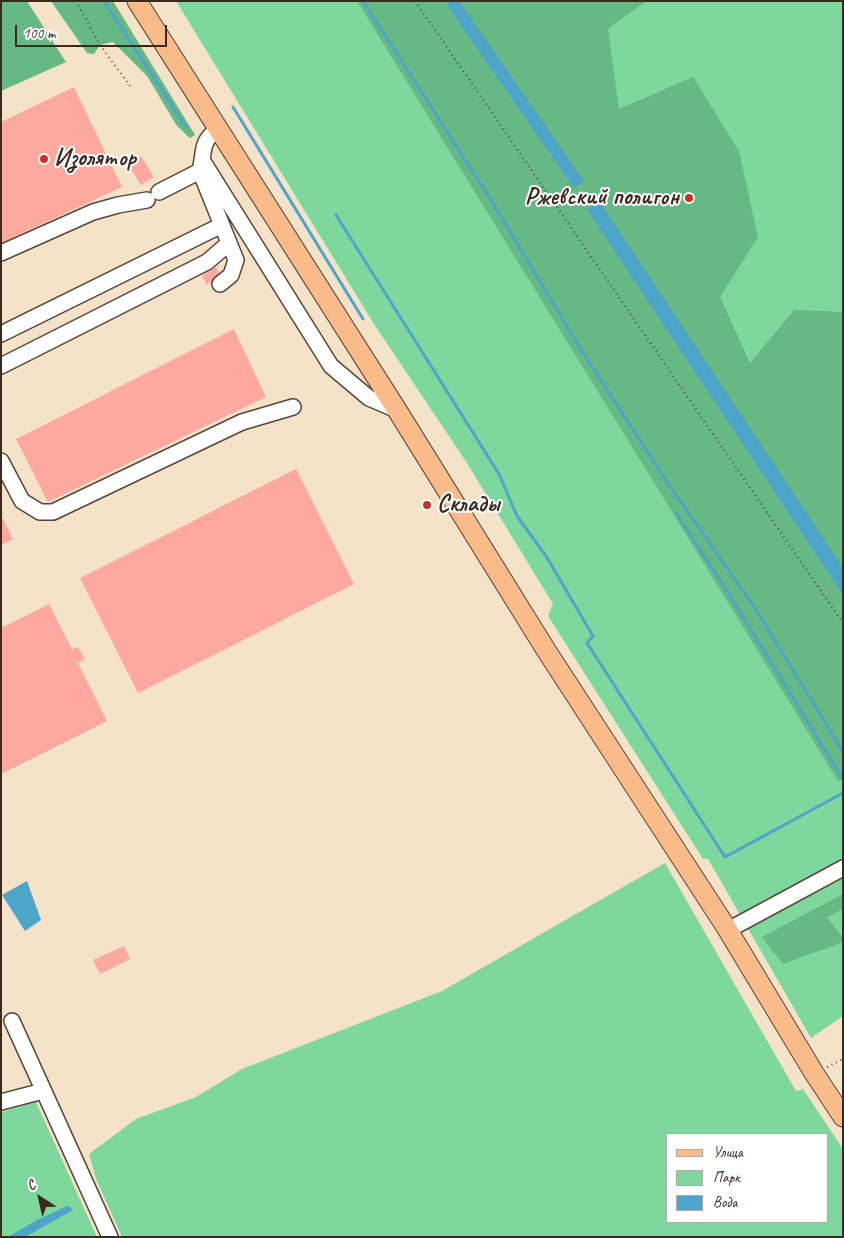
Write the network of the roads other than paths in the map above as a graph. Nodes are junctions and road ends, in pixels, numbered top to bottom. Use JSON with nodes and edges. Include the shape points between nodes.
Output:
{"nodes":[{"id":1,"x":137,"y":1,"type":"edge"},
{"id":2,"x":218,"y":129,"type":"junction"},
{"id":3,"x":201,"y":165,"type":"junction"},
{"id":4,"x":222,"y":225,"type":"junction"},
{"id":5,"x":229,"y":243,"type":"junction"},
{"id":6,"x":1,"y":254,"type":"edge"},
{"id":7,"x":220,"y":284,"type":"dead end"},
{"id":8,"x":1,"y":334,"type":"edge"},
{"id":9,"x":1,"y":366,"type":"edge"},
{"id":10,"x":293,"y":408,"type":"dead end"},
{"id":11,"x":397,"y":410,"type":"junction"},
{"id":12,"x":1,"y":461,"type":"edge"},
{"id":13,"x":843,"y":868,"type":"edge"},
{"id":14,"x":728,"y":930,"type":"junction"},
{"id":15,"x":12,"y":1021,"type":"dead end"},
{"id":16,"x":42,"y":1091,"type":"junction"},
{"id":17,"x":1,"y":1102,"type":"edge"},
{"id":18,"x":843,"y":1117,"type":"edge"},
{"id":19,"x":110,"y":1237,"type":"edge"}],
"edges":[{"from":1,"to":2,"type":"main road"},
{"from":2,"to":3,"type":"street","via":[[208,136]]},
{"from":2,"to":11,"type":"main road"},
{"from":3,"to":4,"type":"street"},
{"from":3,"to":6,"type":"street","via":[[153,196],[92,212]]},
{"from":3,"to":11,"type":"street","via":[[331,366],[369,398]]},
{"from":4,"to":5,"type":"street"},
{"from":4,"to":8,"type":"street"},
{"from":5,"to":7,"type":"street","via":[[236,260],[231,275]]},
{"from":5,"to":9,"type":"street","via":[[207,262]]},
{"from":10,"to":12,"type":"street","via":[[242,422],[53,512],[40,512],[22,501]]},
{"from":11,"to":14,"type":"main road","via":[[546,650]]},
{"from":13,"to":14,"type":"street"},
{"from":14,"to":18,"type":"main road"},
{"from":15,"to":16,"type":"street"},
{"from":16,"to":17,"type":"street"},
{"from":16,"to":19,"type":"street"}]}
